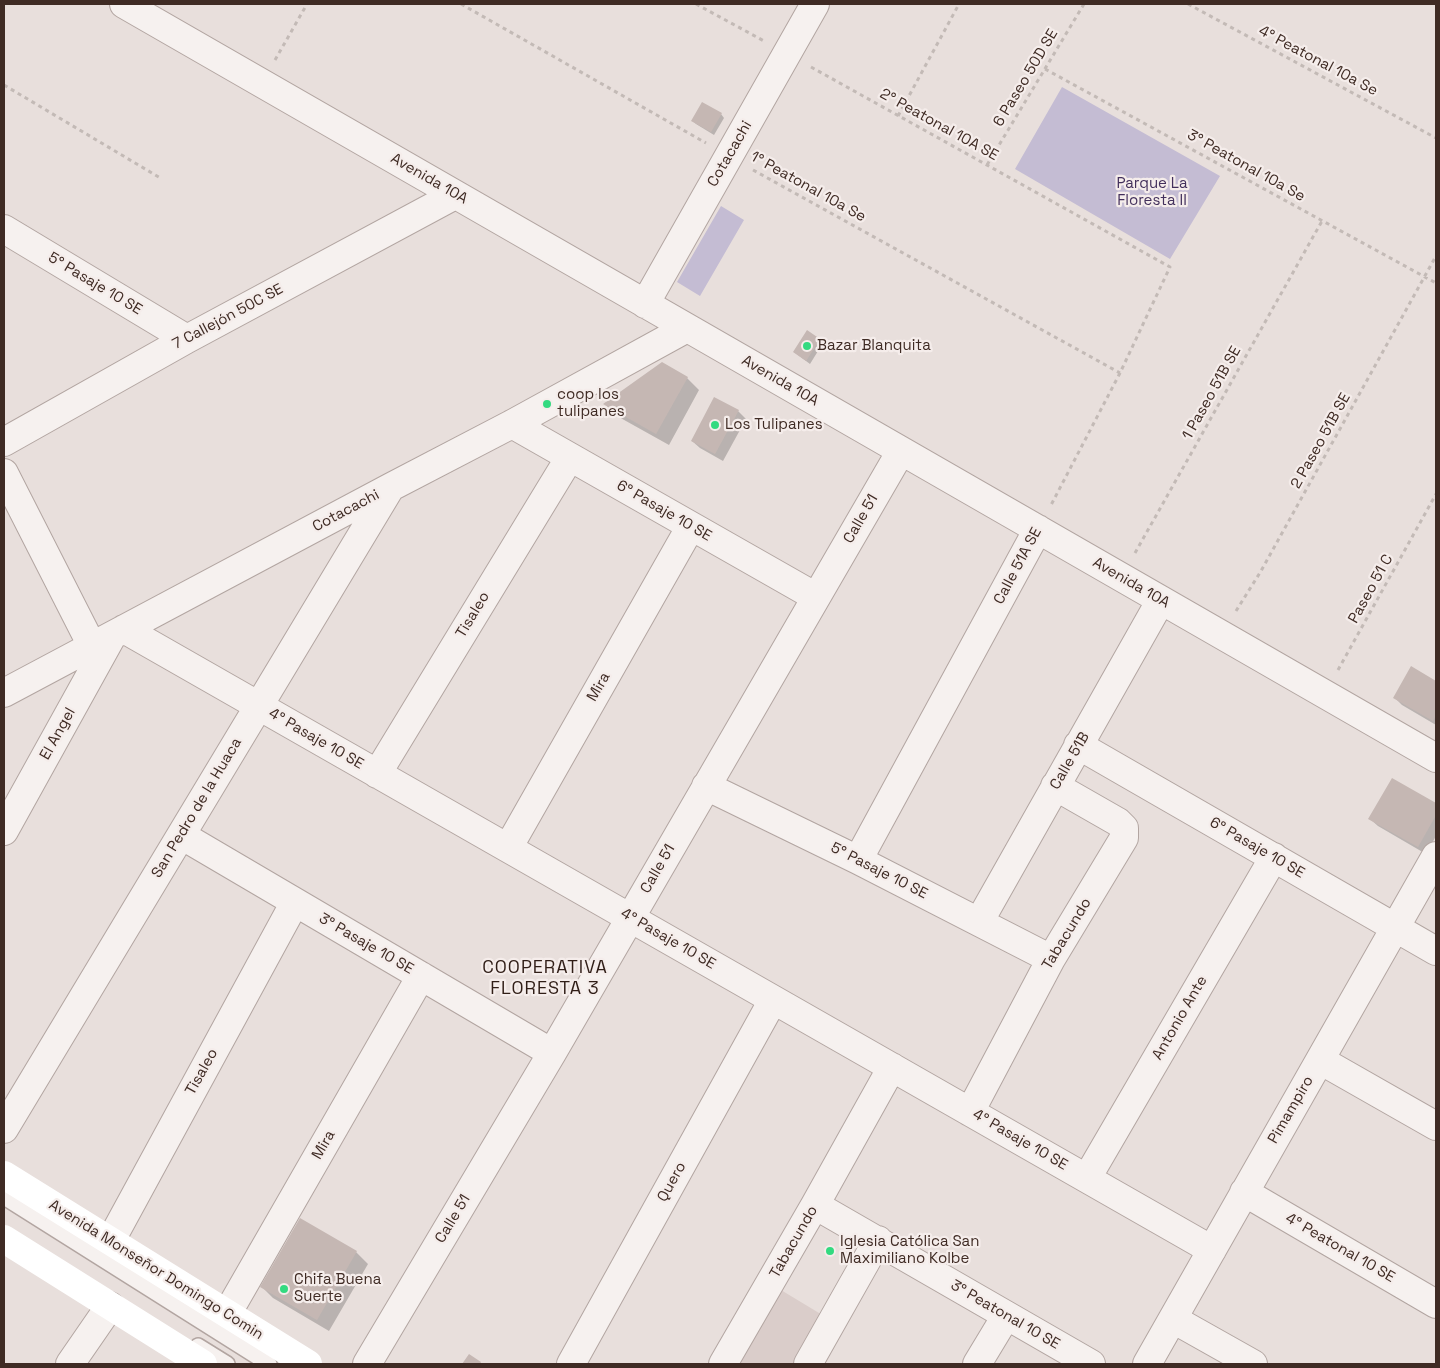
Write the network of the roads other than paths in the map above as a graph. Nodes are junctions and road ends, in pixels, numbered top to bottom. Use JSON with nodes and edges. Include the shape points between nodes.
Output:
{"nodes":[{"id":1,"x":124,"y":4,"type":"edge"},
{"id":2,"x":815,"y":4,"type":"edge"},
{"id":3,"x":455,"y":195,"type":"junction"},
{"id":4,"x":4,"y":228,"type":"edge"},
{"id":5,"x":645,"y":304,"type":"junction"},
{"id":6,"x":687,"y":328,"type":"junction"},
{"id":7,"x":187,"y":339,"type":"junction"},
{"id":8,"x":512,"y":424,"type":"junction"},
{"id":9,"x":4,"y":442,"type":"edge"},
{"id":10,"x":901,"y":451,"type":"junction"},
{"id":11,"x":570,"y":457,"type":"junction"},
{"id":12,"x":4,"y":473,"type":"edge"},
{"id":13,"x":391,"y":487,"type":"junction"},
{"id":14,"x":691,"y":526,"type":"junction"},
{"id":15,"x":1038,"y":529,"type":"junction"},
{"id":16,"x":816,"y":597,"type":"junction"},
{"id":17,"x":1161,"y":600,"type":"junction"},
{"id":18,"x":109,"y":637,"type":"junction"},
{"id":19,"x":4,"y":693,"type":"edge"},
{"id":20,"x":258,"y":706,"type":"junction"},
{"id":21,"x":1078,"y":745,"type":"junction"},
{"id":22,"x":1436,"y":758,"type":"edge"},
{"id":23,"x":377,"y":774,"type":"junction"},
{"id":24,"x":706,"y":786,"type":"junction"},
{"id":25,"x":1055,"y":786,"type":"junction"},
{"id":26,"x":4,"y":831,"type":"edge"},
{"id":27,"x":181,"y":835,"type":"junction"},
{"id":28,"x":508,"y":848,"type":"junction"},
{"id":29,"x":1436,"y":856,"type":"edge"},
{"id":30,"x":1274,"y":857,"type":"junction"},
{"id":31,"x":858,"y":860,"type":"junction"},
{"id":32,"x":295,"y":902,"type":"junction"},
{"id":33,"x":630,"y":918,"type":"junction"},
{"id":34,"x":979,"y":922,"type":"junction"},
{"id":35,"x":1396,"y":927,"type":"junction"},
{"id":36,"x":1436,"y":950,"type":"edge"},
{"id":37,"x":1051,"y":958,"type":"junction"},
{"id":38,"x":421,"y":976,"type":"junction"},
{"id":39,"x":773,"y":1000,"type":"junction"},
{"id":40,"x":552,"y":1053,"type":"junction"},
{"id":41,"x":1320,"y":1060,"type":"junction"},
{"id":42,"x":892,"y":1067,"type":"junction"},
{"id":43,"x":970,"y":1112,"type":"junction"},
{"id":44,"x":1436,"y":1126,"type":"edge"},
{"id":45,"x":4,"y":1129,"type":"edge"},
{"id":46,"x":4,"y":1175,"type":"edge"},
{"id":47,"x":1086,"y":1178,"type":"junction"},
{"id":48,"x":1244,"y":1192,"type":"junction"},
{"id":49,"x":4,"y":1197,"type":"edge"},
{"id":50,"x":815,"y":1205,"type":"junction"},
{"id":51,"x":4,"y":1224,"type":"edge"},
{"id":52,"x":4,"y":1239,"type":"edge"},
{"id":53,"x":878,"y":1240,"type":"junction"},
{"id":54,"x":110,"y":1242,"type":"junction"},
{"id":55,"x":1212,"y":1250,"type":"junction"},
{"id":56,"x":1436,"y":1304,"type":"edge"},
{"id":57,"x":110,"y":1306,"type":"junction"},
{"id":58,"x":228,"y":1314,"type":"junction"},
{"id":59,"x":1006,"y":1316,"type":"junction"},
{"id":60,"x":1173,"y":1319,"type":"junction"},
{"id":61,"x":70,"y":1364,"type":"edge"},
{"id":62,"x":203,"y":1364,"type":"edge"},
{"id":63,"x":227,"y":1364,"type":"edge"},
{"id":64,"x":269,"y":1364,"type":"edge"},
{"id":65,"x":308,"y":1364,"type":"edge"},
{"id":66,"x":367,"y":1364,"type":"edge"},
{"id":67,"x":571,"y":1364,"type":"edge"},
{"id":68,"x":723,"y":1364,"type":"edge"},
{"id":69,"x":808,"y":1364,"type":"edge"},
{"id":70,"x":978,"y":1364,"type":"edge"},
{"id":71,"x":1091,"y":1364,"type":"edge"},
{"id":72,"x":1147,"y":1364,"type":"edge"},
{"id":73,"x":1253,"y":1364,"type":"edge"}],
"edges":[{"from":1,"to":3,"type":"street","name":"Avenida 10A"},
{"from":2,"to":5,"type":"street","name":"Cotacachi"},
{"from":3,"to":5,"type":"street","name":"Avenida 10A"},
{"from":3,"to":7,"type":"street","name":"7 Callejón 50C SE"},
{"from":4,"to":7,"type":"street","name":"5° Pasaje 10 SE"},
{"from":5,"to":6,"type":"street","name":"Avenida 10A"},
{"from":6,"to":8,"type":"street","name":"Cotacachi"},
{"from":6,"to":10,"type":"street","name":"Avenida 10A"},
{"from":7,"to":9,"type":"street","name":"7 Callejón 50C SE"},
{"from":8,"to":11,"type":"street","name":"6° Pasaje 10 SE"},
{"from":8,"to":13,"type":"street","name":"Cotacachi"},
{"from":10,"to":15,"type":"street","name":"Avenida 10A"},
{"from":10,"to":16,"type":"street","name":"Calle 51"},
{"from":11,"to":14,"type":"street","name":"6° Pasaje 10 SE"},
{"from":11,"to":23,"type":"street","name":"Tisaleo"},
{"from":12,"to":18,"type":"street"},
{"from":13,"to":18,"type":"street","name":"Cotacachi"},
{"from":13,"to":20,"type":"street","name":"San Pedro de la Huaca"},
{"from":14,"to":16,"type":"street","name":"6° Pasaje 10 SE"},
{"from":14,"to":28,"type":"street","name":"Mira"},
{"from":15,"to":17,"type":"street","name":"Avenida 10A"},
{"from":15,"to":31,"type":"street","name":"Calle 51A SE"},
{"from":16,"to":24,"type":"street","name":"Calle 51"},
{"from":17,"to":21,"type":"street","name":"Calle 51B"},
{"from":17,"to":22,"type":"street","name":"Avenida 10A"},
{"from":18,"to":19,"type":"street","name":"Cotacachi"},
{"from":18,"to":20,"type":"street","name":"4° Pasaje 10 SE"},
{"from":18,"to":26,"type":"street","name":"El Angel"},
{"from":20,"to":23,"type":"street","name":"4° Pasaje 10 SE"},
{"from":20,"to":27,"type":"street","name":"San Pedro de la Huaca"},
{"from":21,"to":25,"type":"street","name":"Calle 51B"},
{"from":21,"to":30,"type":"street","name":"6° Pasaje 10 SE"},
{"from":23,"to":28,"type":"street","name":"4° Pasaje 10 SE"},
{"from":24,"to":31,"type":"street","name":"5° Pasaje 10 SE"},
{"from":24,"to":33,"type":"street","name":"Calle 51"},
{"from":25,"to":34,"type":"street","name":"Calle 51B"},
{"from":25,"to":37,"type":"street","name":"Tabacundo","via":[[1118,822],[1124,828],[1124,838]]},
{"from":27,"to":32,"type":"street","name":"3° Pasaje 10 SE"},
{"from":27,"to":45,"type":"street","name":"San Pedro de la Huaca"},
{"from":28,"to":33,"type":"street","name":"4° Pasaje 10 SE"},
{"from":29,"to":35,"type":"street","name":"Pimampiro"},
{"from":30,"to":35,"type":"street","name":"6° Pasaje 10 SE"},
{"from":30,"to":47,"type":"street","name":"Antonio Ante"},
{"from":31,"to":34,"type":"street","name":"5° Pasaje 10 SE"},
{"from":32,"to":38,"type":"street","name":"3° Pasaje 10 SE"},
{"from":32,"to":54,"type":"street","name":"Tisaleo"},
{"from":33,"to":39,"type":"street","name":"4° Pasaje 10 SE"},
{"from":33,"to":40,"type":"street","name":"Calle 51"},
{"from":34,"to":37,"type":"street","name":"5° Pasaje 10 SE"},
{"from":35,"to":36,"type":"street","name":"6° Pasaje 10 SE"},
{"from":35,"to":41,"type":"street","name":"Pimampiro"},
{"from":37,"to":43,"type":"street","name":"Tabacundo"},
{"from":38,"to":40,"type":"street","name":"3° Pasaje 10 SE"},
{"from":38,"to":58,"type":"street","name":"Mira"},
{"from":39,"to":42,"type":"street","name":"4° Pasaje 10 SE"},
{"from":39,"to":67,"type":"street","name":"Quero"},
{"from":40,"to":66,"type":"street","name":"Calle 51"},
{"from":41,"to":44,"type":"street"},
{"from":41,"to":48,"type":"street","name":"Pimampiro"},
{"from":42,"to":43,"type":"street","name":"4° Pasaje 10 SE"},
{"from":42,"to":50,"type":"street","name":"Tabacundo"},
{"from":43,"to":47,"type":"street","name":"4° Pasaje 10 SE"},
{"from":46,"to":54,"type":"main road","name":"Avenida Monseñor Domingo Comin"},
{"from":47,"to":55,"type":"street","name":"4° Pasaje 10 SE"},
{"from":48,"to":55,"type":"street","name":"Pimampiro"},
{"from":48,"to":56,"type":"street","name":"4° Peatonal 10 SE"},
{"from":49,"to":64,"type":"lane","name":"Avenida Monseñor Domingo Comin"},
{"from":50,"to":53,"type":"street","name":"3° Peatonal 10 SE"},
{"from":50,"to":68,"type":"street","name":"Tabacundo"},
{"from":51,"to":63,"type":"lane"},
{"from":52,"to":57,"type":"main road"},
{"from":53,"to":59,"type":"street","name":"3° Peatonal 10 SE"},
{"from":53,"to":69,"type":"street"},
{"from":54,"to":58,"type":"main road","name":"Avenida Monseñor Domingo Comin"},
{"from":55,"to":60,"type":"street","name":"Pimampiro"},
{"from":57,"to":61,"type":"street"},
{"from":57,"to":62,"type":"main road"},
{"from":58,"to":65,"type":"main road","name":"Avenida Monseñor Domingo Comin"},
{"from":59,"to":70,"type":"street"},
{"from":59,"to":71,"type":"street","name":"3° Peatonal 10 SE"},
{"from":60,"to":72,"type":"street","name":"Pimampiro"},
{"from":60,"to":73,"type":"street"}]}
